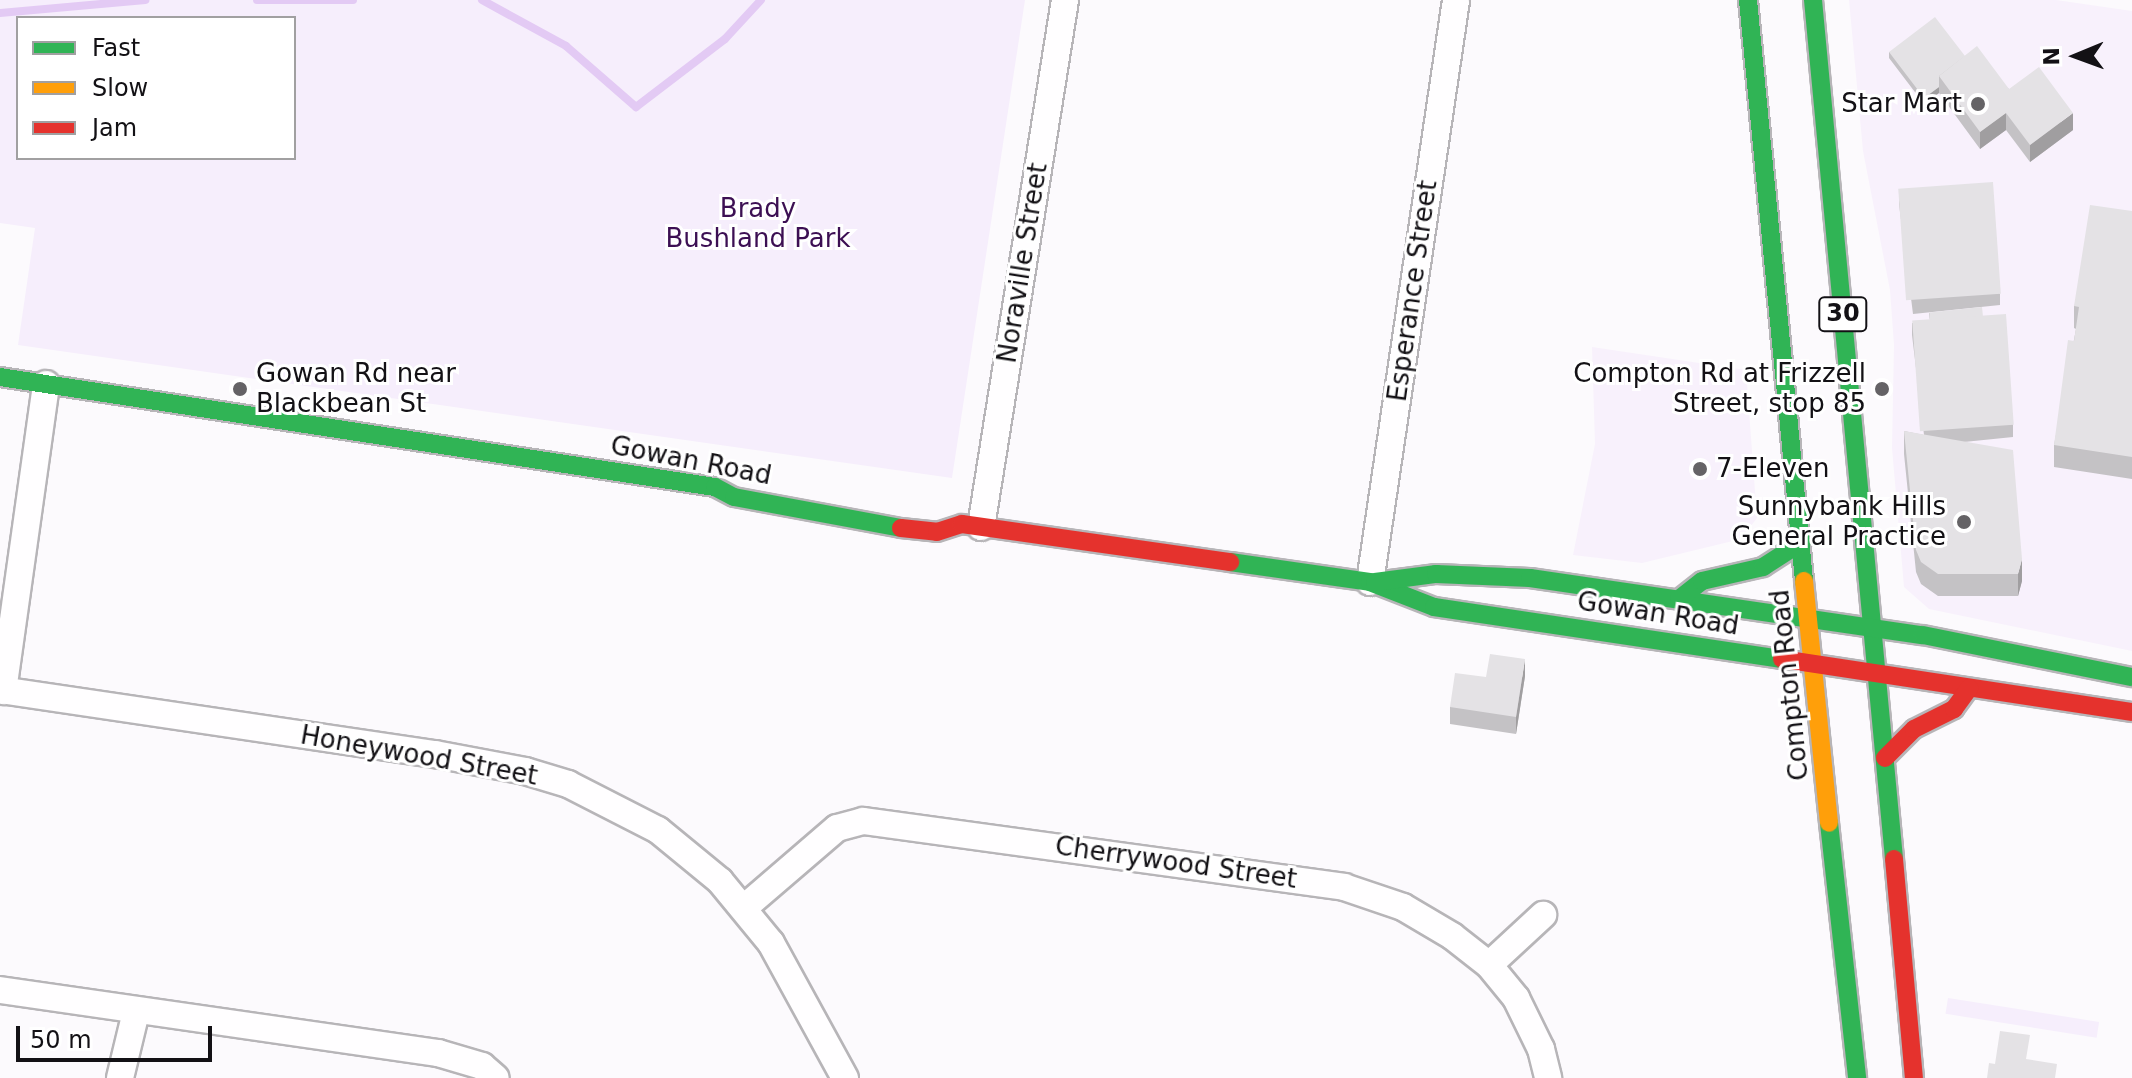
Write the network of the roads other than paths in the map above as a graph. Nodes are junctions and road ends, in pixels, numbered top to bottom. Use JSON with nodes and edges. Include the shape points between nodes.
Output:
{"nodes":[{"id":1,"x":1065,"y":0,"type":"edge"},
{"id":2,"x":1456,"y":0,"type":"edge"},
{"id":3,"x":1748,"y":0,"type":"edge"},
{"id":4,"x":1813,"y":0,"type":"edge"},
{"id":5,"x":0,"y":377,"type":"edge"},
{"id":6,"x":46,"y":384,"type":"junction"},
{"id":7,"x":715,"y":487,"type":"junction"},
{"id":8,"x":807,"y":492,"type":"dead end"},
{"id":9,"x":938,"y":509,"type":"dead end"},
{"id":10,"x":972,"y":525,"type":"junction"},
{"id":11,"x":1802,"y":542,"type":"junction"},
{"id":12,"x":1370,"y":582,"type":"junction"},
{"id":13,"x":1679,"y":599,"type":"junction"},
{"id":14,"x":1809,"y":618,"type":"junction"},
{"id":15,"x":1873,"y":628,"type":"junction"},
{"id":16,"x":1812,"y":663,"type":"junction"},
{"id":17,"x":1877,"y":674,"type":"junction"},
{"id":18,"x":2132,"y":677,"type":"edge"},
{"id":19,"x":1969,"y":688,"type":"junction"},
{"id":20,"x":2,"y":691,"type":"edge"},
{"id":21,"x":2132,"y":712,"type":"edge"},
{"id":22,"x":1885,"y":758,"type":"junction"},
{"id":23,"x":745,"y":907,"type":"junction"},
{"id":24,"x":1543,"y":915,"type":"dead end"},
{"id":25,"x":1489,"y":965,"type":"junction"},
{"id":26,"x":0,"y":990,"type":"edge"},
{"id":27,"x":136,"y":1012,"type":"junction"},
{"id":28,"x":120,"y":1078,"type":"edge"},
{"id":29,"x":496,"y":1078,"type":"edge"},
{"id":30,"x":845,"y":1078,"type":"edge"},
{"id":31,"x":1548,"y":1078,"type":"edge"},
{"id":32,"x":1857,"y":1078,"type":"edge"},
{"id":33,"x":1914,"y":1078,"type":"edge"}],
"edges":[{"from":1,"to":10,"type":"street","name":"Noraville Street"},
{"from":2,"to":12,"type":"street","name":"Esperance Street"},
{"from":3,"to":11,"type":"main road","name":"Compton Road","number":"30"},
{"from":4,"to":15,"type":"main road","number":"30"},
{"from":5,"to":6,"type":"main road","name":"Gowan Road"},
{"from":6,"to":7,"type":"main road","name":"Gowan Road"},
{"from":6,"to":20,"type":"street"},
{"from":7,"to":8,"type":"main road","via":[[735,484]]},
{"from":7,"to":10,"type":"main road","name":"Gowan Road","via":[[734,497],[900,528],[937,532]]},
{"from":9,"to":10,"type":"main road"},
{"from":10,"to":12,"type":"main road","name":"Gowan Road"},
{"from":11,"to":13,"type":"main road","via":[[1763,567],[1702,581]]},
{"from":11,"to":14,"type":"main road","name":"Compton Road","number":"30"},
{"from":12,"to":13,"type":"main road","name":"Gowan Road","via":[[1436,574],[1500,576]]},
{"from":12,"to":16,"type":"main road","name":"Gowan Road","via":[[1434,607]]},
{"from":13,"to":14,"type":"main road","name":"Gowan Road"},
{"from":14,"to":15,"type":"main road","name":"Gowan Road"},
{"from":14,"to":16,"type":"main road","name":"Compton Road","number":"30"},
{"from":15,"to":17,"type":"main road","number":"30"},
{"from":15,"to":18,"type":"main road","name":"Gowan Road"},
{"from":16,"to":17,"type":"main road","name":"Gowan Road"},
{"from":16,"to":32,"type":"main road","name":"Compton Road","number":"30"},
{"from":17,"to":19,"type":"main road","name":"Gowan Road"},
{"from":17,"to":22,"type":"main road","number":"30"},
{"from":19,"to":21,"type":"main road","name":"Gowan Road"},
{"from":19,"to":22,"type":"main road","via":[[1954,709],[1914,729]]},
{"from":20,"to":23,"type":"street","name":"Honeywood Street","via":[[525,771],[568,784],[658,830]]},
{"from":22,"to":33,"type":"main road","number":"30"},
{"from":23,"to":25,"type":"street","name":"Cherrywood Street","via":[[837,828],[879,822],[1344,887],[1403,907]]},
{"from":23,"to":30,"type":"street","name":"Honeywood Street","via":[[771,943]]},
{"from":24,"to":25,"type":"street"},
{"from":25,"to":31,"type":"street","name":"Cherrywood Street","via":[[1516,998],[1541,1049]]},
{"from":26,"to":27,"type":"street"},
{"from":27,"to":28,"type":"street"},
{"from":27,"to":29,"type":"street","via":[[438,1053],[482,1066]]}]}
